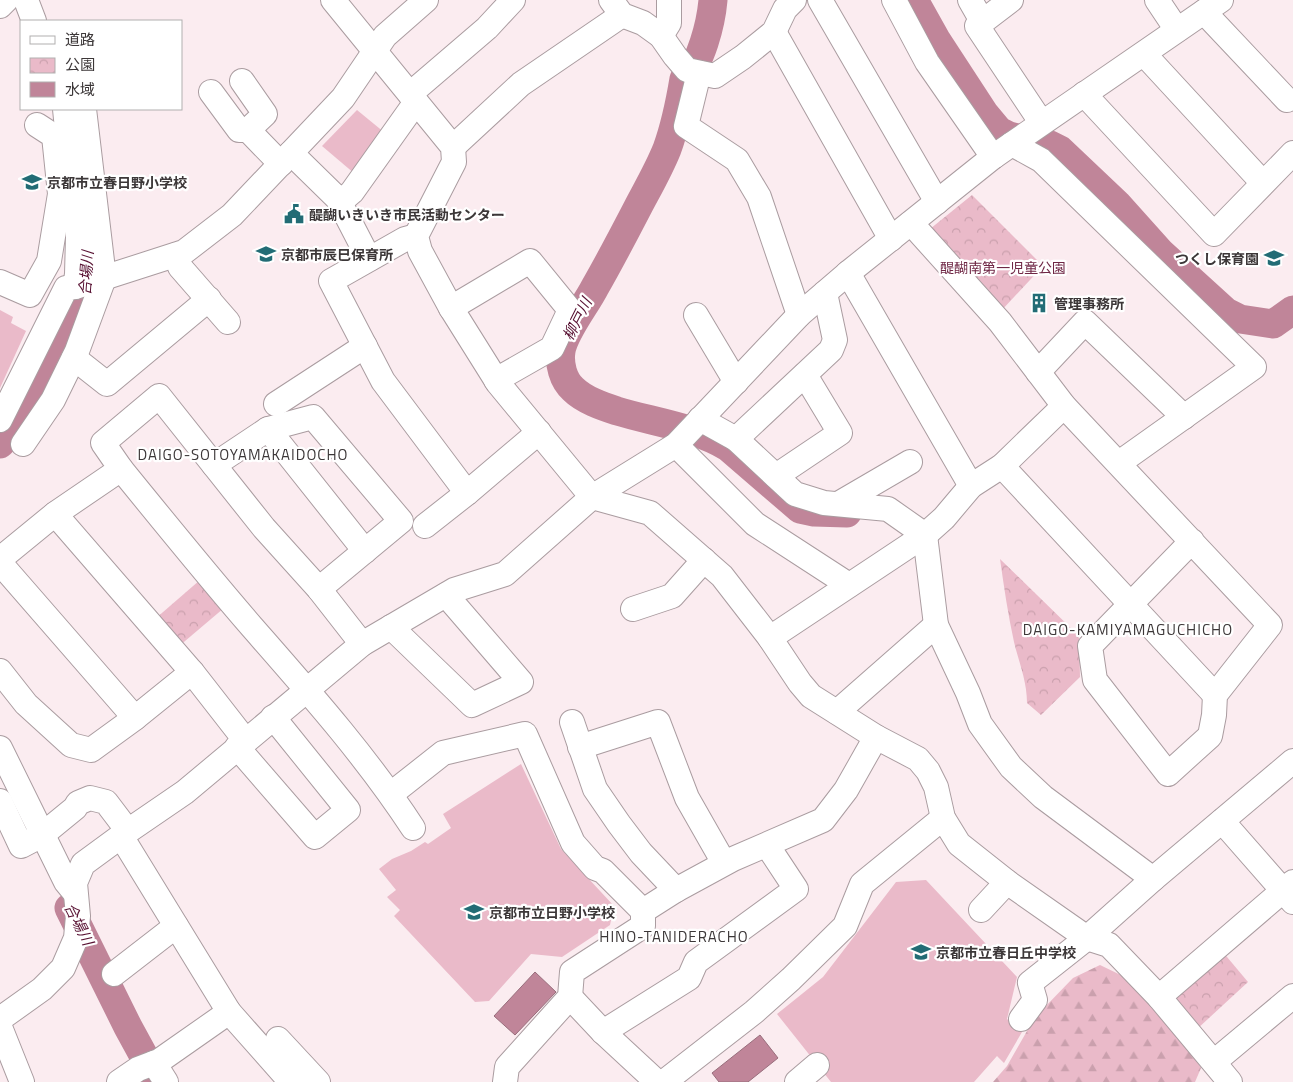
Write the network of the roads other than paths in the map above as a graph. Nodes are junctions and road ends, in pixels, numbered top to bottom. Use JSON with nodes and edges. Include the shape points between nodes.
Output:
{"nodes":[{"id":1,"x":6,"y":0,"type":"edge"},
{"id":2,"x":26,"y":0,"type":"edge"},
{"id":3,"x":332,"y":0,"type":"edge"},
{"id":4,"x":426,"y":0,"type":"edge"},
{"id":5,"x":513,"y":0,"type":"edge"},
{"id":6,"x":669,"y":0,"type":"edge"},
{"id":7,"x":794,"y":0,"type":"edge"},
{"id":8,"x":820,"y":0,"type":"edge"},
{"id":9,"x":894,"y":0,"type":"edge"},
{"id":10,"x":970,"y":0,"type":"edge"},
{"id":11,"x":1011,"y":0,"type":"edge"},
{"id":12,"x":1157,"y":0,"type":"edge"},
{"id":13,"x":0,"y":6,"type":"edge"},
{"id":14,"x":1212,"y":6,"type":"edge"},
{"id":15,"x":616,"y":8,"type":"edge"},
{"id":16,"x":34,"y":20,"type":"edge"},
{"id":17,"x":982,"y":21,"type":"junction"},
{"id":18,"x":1177,"y":30,"type":"junction"},
{"id":19,"x":774,"y":32,"type":"junction"},
{"id":20,"x":661,"y":36,"type":"junction"},
{"id":21,"x":375,"y":52,"type":"junction"},
{"id":22,"x":1144,"y":54,"type":"junction"},
{"id":23,"x":700,"y":73,"type":"junction"},
{"id":24,"x":242,"y":81,"type":"dead end"},
{"id":25,"x":211,"y":92,"type":"dead end"},
{"id":26,"x":1084,"y":94,"type":"junction"},
{"id":27,"x":413,"y":98,"type":"junction"},
{"id":28,"x":1291,"y":100,"type":"edge"},
{"id":29,"x":65,"y":110,"type":"edge"},
{"id":30,"x":84,"y":110,"type":"edge"},
{"id":31,"x":1040,"y":123,"type":"junction"},
{"id":32,"x":37,"y":125,"type":"dead end"},
{"id":33,"x":248,"y":130,"type":"junction"},
{"id":34,"x":453,"y":147,"type":"junction"},
{"id":35,"x":1006,"y":148,"type":"junction"},
{"id":36,"x":1293,"y":153,"type":"edge"},
{"id":37,"x":286,"y":158,"type":"junction"},
{"id":38,"x":1263,"y":184,"type":"junction"},
{"id":39,"x":338,"y":199,"type":"junction"},
{"id":40,"x":937,"y":202,"type":"junction"},
{"id":41,"x":911,"y":223,"type":"junction"},
{"id":42,"x":416,"y":236,"type":"junction"},
{"id":43,"x":891,"y":239,"type":"junction"},
{"id":44,"x":176,"y":255,"type":"junction"},
{"id":45,"x":369,"y":259,"type":"junction"},
{"id":46,"x":848,"y":273,"type":"junction"},
{"id":47,"x":40,"y":278,"type":"junction"},
{"id":48,"x":0,"y":282,"type":"edge"},
{"id":49,"x":84,"y":284,"type":"junction"},
{"id":50,"x":826,"y":293,"type":"junction"},
{"id":51,"x":209,"y":299,"type":"junction"},
{"id":52,"x":450,"y":308,"type":"junction"},
{"id":53,"x":799,"y":315,"type":"junction"},
{"id":54,"x":696,"y":316,"type":"dead end"},
{"id":55,"x":228,"y":322,"type":"dead end"},
{"id":56,"x":365,"y":346,"type":"junction"},
{"id":57,"x":74,"y":358,"type":"junction"},
{"id":58,"x":1038,"y":372,"type":"junction"},
{"id":59,"x":804,"y":375,"type":"junction"},
{"id":60,"x":496,"y":380,"type":"junction"},
{"id":61,"x":736,"y":382,"type":"junction"},
{"id":62,"x":276,"y":404,"type":"dead end"},
{"id":63,"x":1064,"y":406,"type":"junction"},
{"id":64,"x":1184,"y":417,"type":"junction"},
{"id":65,"x":700,"y":419,"type":"junction"},
{"id":66,"x":0,"y":420,"type":"edge"},
{"id":67,"x":268,"y":429,"type":"junction"},
{"id":68,"x":539,"y":432,"type":"junction"},
{"id":69,"x":736,"y":439,"type":"junction"},
{"id":70,"x":23,"y":444,"type":"dead end"},
{"id":71,"x":676,"y":445,"type":"junction"},
{"id":72,"x":910,"y":462,"type":"dead end"},
{"id":73,"x":1119,"y":463,"type":"junction"},
{"id":74,"x":214,"y":465,"type":"junction"},
{"id":75,"x":1002,"y":466,"type":"junction"},
{"id":76,"x":121,"y":469,"type":"junction"},
{"id":77,"x":776,"y":476,"type":"junction"},
{"id":78,"x":971,"y":486,"type":"junction"},
{"id":79,"x":468,"y":493,"type":"junction"},
{"id":80,"x":592,"y":497,"type":"junction"},
{"id":81,"x":838,"y":504,"type":"junction"},
{"id":82,"x":55,"y":514,"type":"junction"},
{"id":83,"x":425,"y":526,"type":"dead end"},
{"id":84,"x":925,"y":534,"type":"junction"},
{"id":85,"x":1192,"y":542,"type":"junction"},
{"id":86,"x":365,"y":550,"type":"junction"},
{"id":87,"x":1,"y":556,"type":"edge"},
{"id":88,"x":704,"y":560,"type":"junction"},
{"id":89,"x":849,"y":585,"type":"junction"},
{"id":90,"x":319,"y":589,"type":"junction"},
{"id":91,"x":446,"y":595,"type":"junction"},
{"id":92,"x":1131,"y":604,"type":"junction"},
{"id":93,"x":633,"y":609,"type":"dead end"},
{"id":94,"x":936,"y":625,"type":"junction"},
{"id":95,"x":391,"y":627,"type":"junction"},
{"id":96,"x":770,"y":638,"type":"junction"},
{"id":97,"x":362,"y":644,"type":"junction"},
{"id":98,"x":0,"y":671,"type":"edge"},
{"id":99,"x":192,"y":672,"type":"junction"},
{"id":100,"x":306,"y":690,"type":"junction"},
{"id":101,"x":1215,"y":695,"type":"junction"},
{"id":102,"x":837,"y":712,"type":"junction"},
{"id":103,"x":273,"y":717,"type":"junction"},
{"id":104,"x":136,"y":718,"type":"junction"},
{"id":105,"x":572,"y":722,"type":"dead end"},
{"id":106,"x":876,"y":737,"type":"junction"},
{"id":107,"x":241,"y":744,"type":"junction"},
{"id":108,"x":580,"y":747,"type":"junction"},
{"id":109,"x":0,"y":748,"type":"edge"},
{"id":110,"x":1293,"y":761,"type":"edge"},
{"id":111,"x":391,"y":794,"type":"junction"},
{"id":112,"x":0,"y":801,"type":"edge"},
{"id":113,"x":943,"y":818,"type":"junction"},
{"id":114,"x":1222,"y":821,"type":"junction"},
{"id":115,"x":413,"y":828,"type":"dead end"},
{"id":116,"x":124,"y":833,"type":"junction"},
{"id":117,"x":38,"y":838,"type":"junction"},
{"id":118,"x":767,"y":845,"type":"junction"},
{"id":119,"x":724,"y":864,"type":"junction"},
{"id":120,"x":1153,"y":879,"type":"junction"},
{"id":121,"x":1007,"y":882,"type":"junction"},
{"id":122,"x":676,"y":890,"type":"junction"},
{"id":123,"x":1290,"y":891,"type":"edge"},
{"id":124,"x":75,"y":893,"type":"junction"},
{"id":125,"x":981,"y":910,"type":"dead end"},
{"id":126,"x":643,"y":911,"type":"junction"},
{"id":127,"x":176,"y":926,"type":"junction"},
{"id":128,"x":1087,"y":938,"type":"junction"},
{"id":129,"x":114,"y":974,"type":"dead end"},
{"id":130,"x":1293,"y":996,"type":"edge"},
{"id":131,"x":570,"y":997,"type":"junction"},
{"id":132,"x":1159,"y":997,"type":"junction"},
{"id":133,"x":229,"y":1012,"type":"junction"},
{"id":134,"x":0,"y":1018,"type":"edge"},
{"id":135,"x":1021,"y":1019,"type":"dead end"},
{"id":136,"x":0,"y":1027,"type":"edge"},
{"id":137,"x":603,"y":1032,"type":"junction"},
{"id":138,"x":278,"y":1039,"type":"dead end"},
{"id":139,"x":1214,"y":1062,"type":"junction"},
{"id":140,"x":817,"y":1065,"type":"dead end"},
{"id":141,"x":153,"y":1069,"type":"edge"},
{"id":142,"x":22,"y":1082,"type":"edge"},
{"id":143,"x":119,"y":1082,"type":"edge"},
{"id":144,"x":291,"y":1082,"type":"edge"},
{"id":145,"x":318,"y":1082,"type":"edge"},
{"id":146,"x":505,"y":1082,"type":"edge"},
{"id":147,"x":657,"y":1082,"type":"edge"},
{"id":148,"x":664,"y":1082,"type":"edge"},
{"id":149,"x":797,"y":1082,"type":"edge"},
{"id":150,"x":1230,"y":1082,"type":"edge"}],
"edges":[{"from":1,"to":13,"type":"street"},
{"from":2,"to":16,"type":"street"},
{"from":3,"to":21,"type":"street"},
{"from":4,"to":21,"type":"street","via":[[386,36]]},
{"from":5,"to":27,"type":"street"},
{"from":6,"to":20,"type":"street","via":[[669,22]]},
{"from":7,"to":19,"type":"street","via":[[785,9]]},
{"from":8,"to":40,"type":"street"},
{"from":9,"to":35,"type":"street","via":[[927,62]]},
{"from":10,"to":17,"type":"street"},
{"from":11,"to":17,"type":"street"},
{"from":12,"to":18,"type":"street"},
{"from":14,"to":18,"type":"street"},
{"from":14,"to":28,"type":"street"},
{"from":15,"to":20,"type":"street"},
{"from":15,"to":34,"type":"street","via":[[521,84]]},
{"from":17,"to":31,"type":"street","via":[[977,26]]},
{"from":18,"to":22,"type":"street"},
{"from":19,"to":23,"type":"street","via":[[715,76]]},
{"from":19,"to":43,"type":"street"},
{"from":20,"to":23,"type":"street","via":[[687,70]]},
{"from":21,"to":27,"type":"street"},
{"from":21,"to":37,"type":"street","via":[[343,98]]},
{"from":22,"to":26,"type":"street"},
{"from":22,"to":38,"type":"street"},
{"from":23,"to":53,"type":"street","via":[[686,126],[737,160],[760,197]]},
{"from":24,"to":33,"type":"street","via":[[265,114]]},
{"from":25,"to":33,"type":"street","via":[[239,130]]},
{"from":26,"to":31,"type":"street"},
{"from":26,"to":38,"type":"street","via":[[1214,234]]},
{"from":27,"to":34,"type":"street"},
{"from":27,"to":39,"type":"street","via":[[352,192]]},
{"from":29,"to":49,"type":"street","via":[[78,237],[78,274]]},
{"from":30,"to":49,"type":"street"},
{"from":31,"to":35,"type":"street"},
{"from":32,"to":47,"type":"street","via":[[54,136],[60,194],[49,261]]},
{"from":33,"to":37,"type":"street"},
{"from":34,"to":42,"type":"street","via":[[454,162]]},
{"from":35,"to":40,"type":"street"},
{"from":35,"to":64,"type":"street","via":[[1041,160],[1254,367]]},
{"from":36,"to":38,"type":"street"},
{"from":37,"to":39,"type":"street"},
{"from":37,"to":44,"type":"street","via":[[232,215]]},
{"from":39,"to":45,"type":"street"},
{"from":40,"to":41,"type":"street"},
{"from":41,"to":43,"type":"street"},
{"from":41,"to":58,"type":"street","via":[[1000,322]]},
{"from":42,"to":45,"type":"street","via":[[404,239]]},
{"from":42,"to":52,"type":"street","via":[[420,251]]},
{"from":43,"to":46,"type":"street"},
{"from":44,"to":49,"type":"street"},
{"from":44,"to":51,"type":"street","via":[[180,266]]},
{"from":45,"to":56,"type":"street","via":[[331,281]]},
{"from":46,"to":50,"type":"street"},
{"from":46,"to":78,"type":"street"},
{"from":47,"to":48,"type":"street","via":[[30,295]]},
{"from":47,"to":49,"type":"street"},
{"from":49,"to":57,"type":"street"},
{"from":49,"to":66,"type":"street"},
{"from":50,"to":53,"type":"street"},
{"from":50,"to":59,"type":"street","via":[[835,340],[831,350]]},
{"from":51,"to":55,"type":"street"},
{"from":51,"to":57,"type":"street","via":[[107,384]]},
{"from":52,"to":60,"type":"street"},
{"from":52,"to":60,"type":"street","via":[[530,261],[570,310],[552,348]]},
{"from":53,"to":61,"type":"street"},
{"from":54,"to":61,"type":"street"},
{"from":56,"to":62,"type":"street"},
{"from":56,"to":79,"type":"street","via":[[383,381]]},
{"from":57,"to":70,"type":"street","via":[[53,400]]},
{"from":58,"to":63,"type":"street"},
{"from":58,"to":64,"type":"street","via":[[1085,322]]},
{"from":59,"to":69,"type":"street"},
{"from":59,"to":77,"type":"street","via":[[840,433]]},
{"from":60,"to":68,"type":"street"},
{"from":61,"to":65,"type":"street"},
{"from":63,"to":73,"type":"street"},
{"from":63,"to":75,"type":"street"},
{"from":64,"to":73,"type":"street"},
{"from":65,"to":69,"type":"street"},
{"from":65,"to":71,"type":"street"},
{"from":67,"to":74,"type":"street"},
{"from":67,"to":86,"type":"street"},
{"from":67,"to":86,"type":"street","via":[[313,417],[401,521]]},
{"from":68,"to":79,"type":"street"},
{"from":68,"to":80,"type":"street"},
{"from":69,"to":77,"type":"street"},
{"from":71,"to":80,"type":"street"},
{"from":71,"to":89,"type":"street","via":[[755,524]]},
{"from":72,"to":81,"type":"street"},
{"from":73,"to":85,"type":"street"},
{"from":74,"to":76,"type":"street","via":[[159,396],[103,443]]},
{"from":74,"to":90,"type":"street","via":[[264,528]]},
{"from":75,"to":78,"type":"street"},
{"from":75,"to":92,"type":"street"},
{"from":76,"to":82,"type":"street"},
{"from":76,"to":100,"type":"street"},
{"from":77,"to":81,"type":"street","via":[[795,494]]},
{"from":78,"to":84,"type":"street","via":[[944,518]]},
{"from":79,"to":83,"type":"street"},
{"from":80,"to":88,"type":"street","via":[[650,514]]},
{"from":80,"to":91,"type":"street","via":[[505,574]]},
{"from":81,"to":84,"type":"street","via":[[888,509]]},
{"from":82,"to":87,"type":"street"},
{"from":82,"to":99,"type":"street"},
{"from":84,"to":89,"type":"street"},
{"from":84,"to":94,"type":"street"},
{"from":85,"to":92,"type":"street"},
{"from":85,"to":101,"type":"street","via":[[1270,625]]},
{"from":86,"to":90,"type":"street"},
{"from":87,"to":104,"type":"street"},
{"from":88,"to":93,"type":"street","via":[[672,596]]},
{"from":88,"to":96,"type":"street","via":[[722,576]]},
{"from":89,"to":96,"type":"street"},
{"from":90,"to":97,"type":"street"},
{"from":91,"to":95,"type":"street"},
{"from":91,"to":95,"type":"street","via":[[521,682],[472,705]]},
{"from":92,"to":101,"type":"street"},
{"from":92,"to":101,"type":"street","via":[[1090,646],[1095,680],[1168,774],[1210,736]]},
{"from":94,"to":102,"type":"street"},
{"from":94,"to":120,"type":"street","via":[[980,724],[1011,767],[1043,797]]},
{"from":95,"to":97,"type":"street"},
{"from":96,"to":102,"type":"street","via":[[811,696]]},
{"from":97,"to":100,"type":"street"},
{"from":98,"to":104,"type":"street","via":[[26,704],[71,745],[91,750]]},
{"from":99,"to":104,"type":"street"},
{"from":99,"to":107,"type":"street"},
{"from":100,"to":103,"type":"street"},
{"from":100,"to":111,"type":"street"},
{"from":102,"to":106,"type":"street"},
{"from":103,"to":107,"type":"street"},
{"from":103,"to":107,"type":"street","via":[[348,810],[315,837]]},
{"from":105,"to":108,"type":"street"},
{"from":106,"to":113,"type":"street","via":[[918,760],[928,771],[936,787]]},
{"from":106,"to":118,"type":"street","via":[[846,790],[823,820]]},
{"from":107,"to":116,"type":"street","via":[[185,792]]},
{"from":108,"to":119,"type":"street","via":[[658,722],[687,798]]},
{"from":108,"to":122,"type":"street","via":[[595,789],[641,853]]},
{"from":109,"to":117,"type":"street"},
{"from":110,"to":114,"type":"street"},
{"from":111,"to":115,"type":"street"},
{"from":111,"to":126,"type":"street","via":[[443,753],[525,734],[573,843],[595,868],[603,870]]},
{"from":112,"to":117,"type":"street","via":[[21,846]]},
{"from":113,"to":121,"type":"street","via":[[959,844]]},
{"from":113,"to":148,"type":"street","via":[[862,884],[845,926],[791,979]]},
{"from":114,"to":120,"type":"street"},
{"from":114,"to":123,"type":"street"},
{"from":116,"to":117,"type":"street","via":[[106,802],[90,798],[78,803]]},
{"from":116,"to":124,"type":"street","via":[[83,864],[75,883]]},
{"from":116,"to":127,"type":"street"},
{"from":117,"to":124,"type":"street"},
{"from":118,"to":119,"type":"street"},
{"from":118,"to":137,"type":"street","via":[[796,889],[696,962],[689,978]]},
{"from":119,"to":122,"type":"street"},
{"from":120,"to":128,"type":"street"},
{"from":121,"to":125,"type":"street"},
{"from":121,"to":128,"type":"street"},
{"from":122,"to":126,"type":"street"},
{"from":123,"to":132,"type":"street"},
{"from":124,"to":134,"type":"street","via":[[77,927],[63,968],[42,989]]},
{"from":126,"to":131,"type":"street","via":[[643,926],[572,972]]},
{"from":127,"to":129,"type":"street"},
{"from":127,"to":133,"type":"street"},
{"from":128,"to":132,"type":"street","via":[[1109,945]]},
{"from":128,"to":135,"type":"street","via":[[1030,984],[1035,1000]]},
{"from":130,"to":139,"type":"street"},
{"from":131,"to":137,"type":"street"},
{"from":131,"to":146,"type":"street","via":[[507,1067]]},
{"from":132,"to":139,"type":"street"},
{"from":133,"to":141,"type":"street"},
{"from":133,"to":144,"type":"street"},
{"from":136,"to":142,"type":"street"},
{"from":137,"to":147,"type":"street"},
{"from":138,"to":145,"type":"street"},
{"from":139,"to":150,"type":"street"},
{"from":140,"to":149,"type":"street"},
{"from":141,"to":143,"type":"street"}]}
